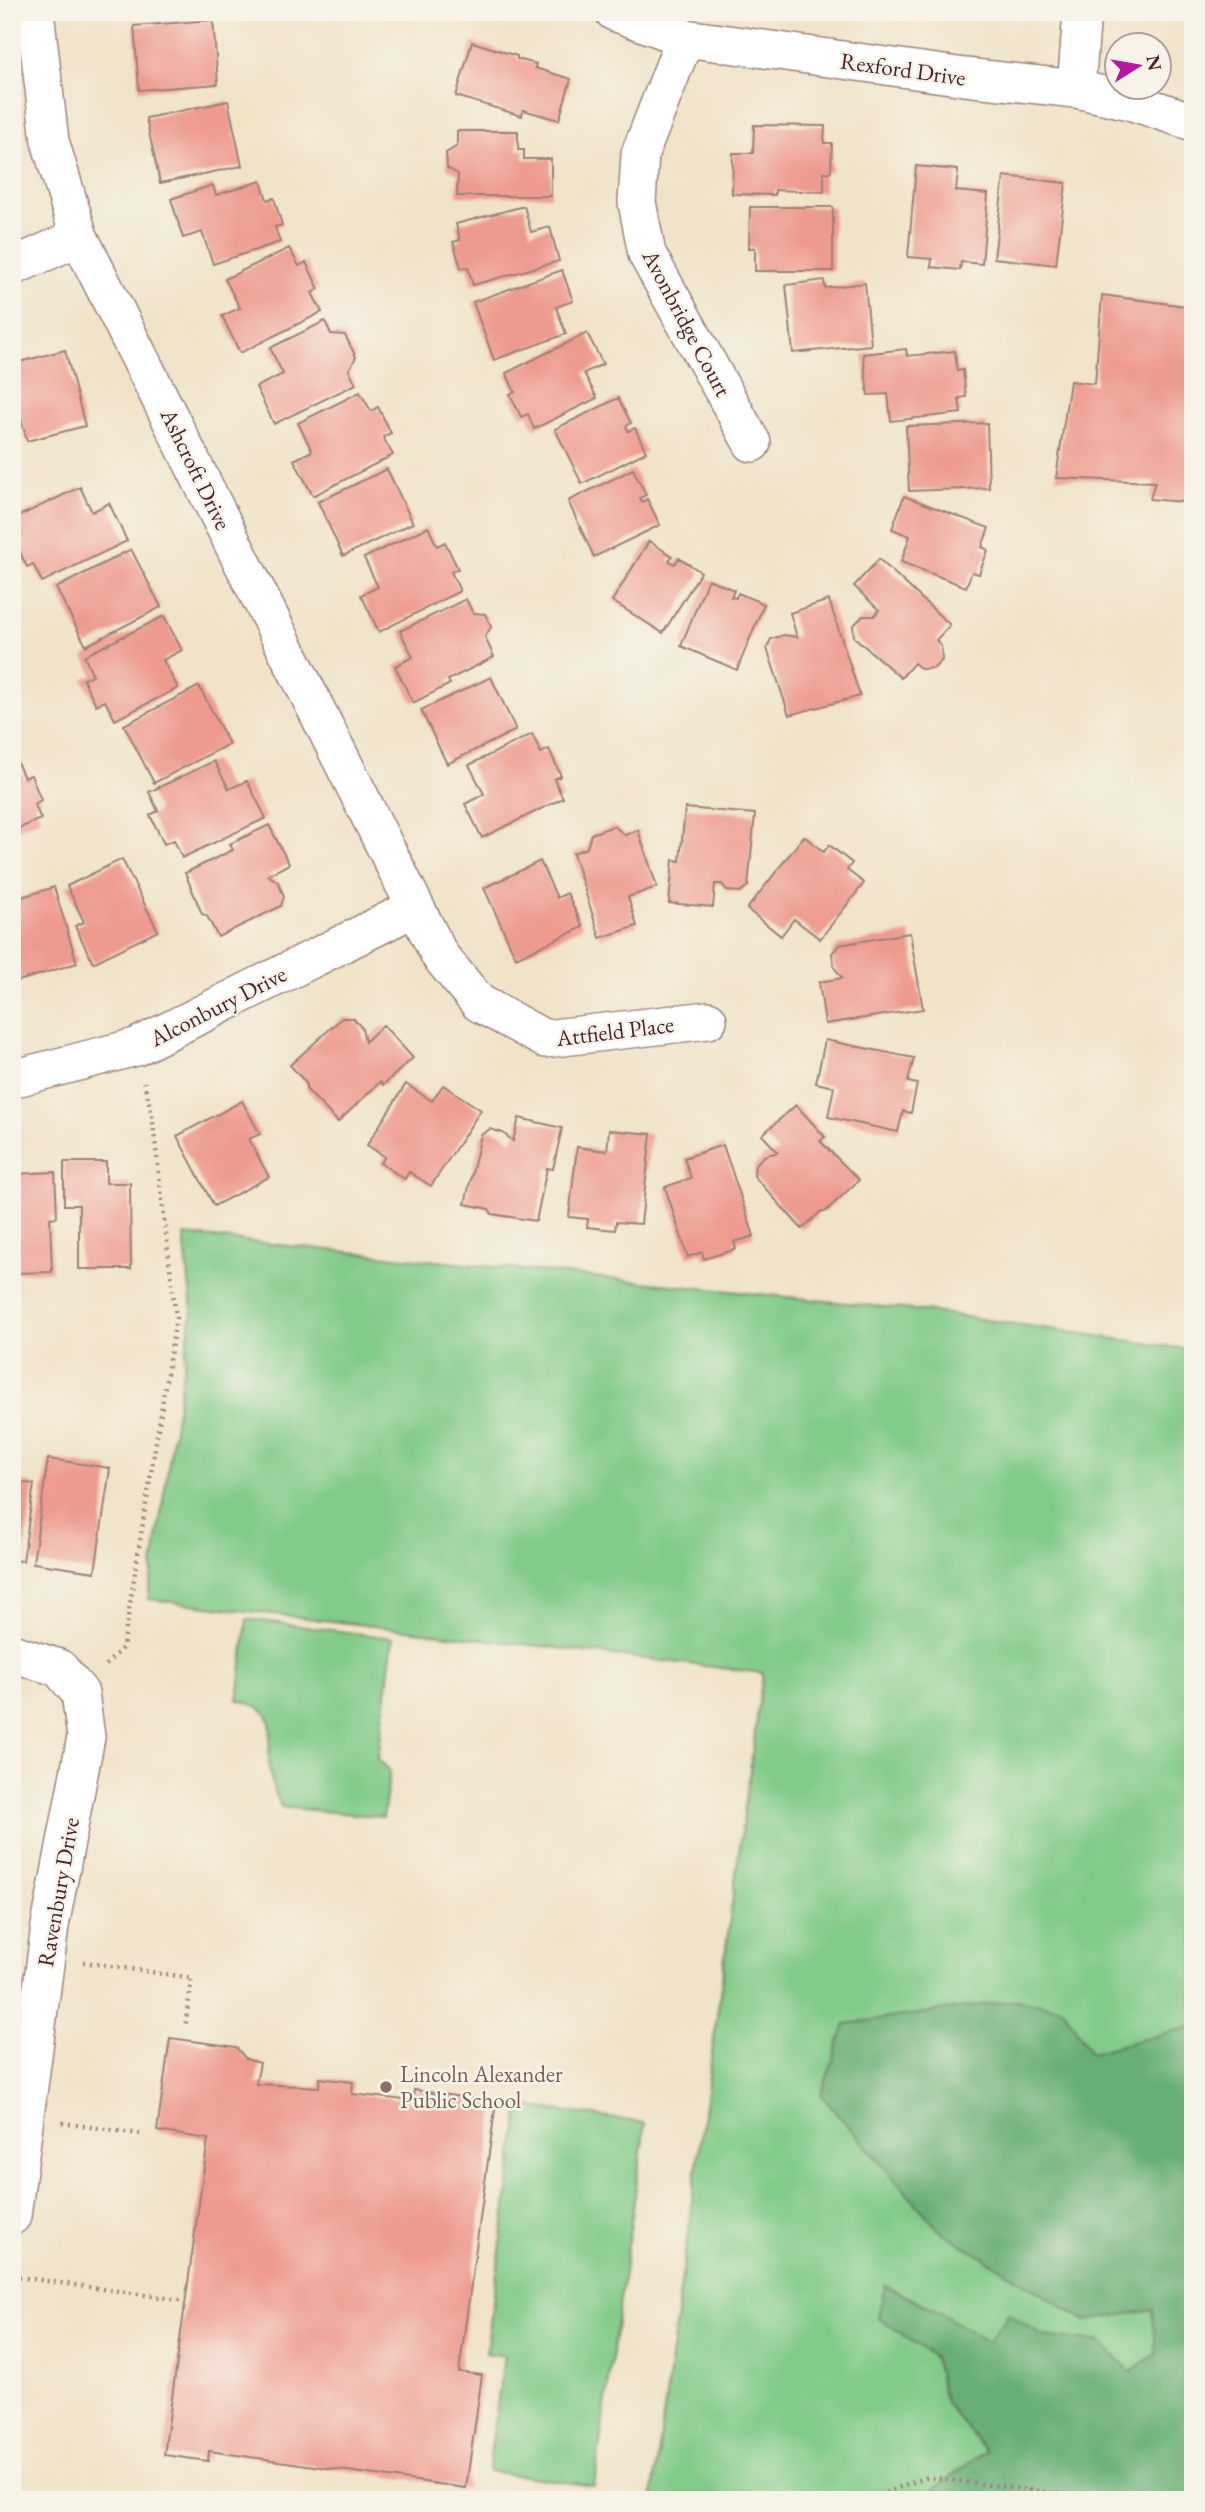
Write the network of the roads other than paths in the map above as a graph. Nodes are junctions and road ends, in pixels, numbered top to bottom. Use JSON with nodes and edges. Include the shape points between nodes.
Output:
{"nodes":[{"id":1,"x":35,"y":12,"type":"edge"},
{"id":2,"x":614,"y":12,"type":"edge"},
{"id":3,"x":1082,"y":12,"type":"edge"},
{"id":4,"x":685,"y":38,"type":"junction"},
{"id":5,"x":1076,"y":89,"type":"junction"},
{"id":6,"x":1193,"y":122,"type":"edge"},
{"id":7,"x":79,"y":237,"type":"junction"},
{"id":8,"x":12,"y":267,"type":"edge"},
{"id":9,"x":752,"y":443,"type":"dead end"},
{"id":10,"x":414,"y":908,"type":"junction"},
{"id":11,"x":708,"y":1020,"type":"dead end"},
{"id":12,"x":12,"y":1079,"type":"edge"},
{"id":13,"x":12,"y":1653,"type":"edge"},
{"id":14,"x":15,"y":2174,"type":"edge"},
{"id":15,"x":12,"y":2216,"type":"edge"}],
"edges":[{"from":1,"to":7,"type":"street","name":"Ashcroft Drive","via":[[50,141]]},
{"from":2,"to":4,"type":"street","name":"Rexford Drive"},
{"from":3,"to":5,"type":"street"},
{"from":4,"to":5,"type":"street","name":"Rexford Drive"},
{"from":4,"to":9,"type":"street","name":"Avonbridge Court","via":[[640,154],[637,202],[647,254]]},
{"from":5,"to":6,"type":"street","name":"Rexford Drive"},
{"from":7,"to":8,"type":"street"},
{"from":7,"to":10,"type":"street","name":"Ashcroft Drive"},
{"from":10,"to":11,"type":"street","name":"Attfield Place","via":[[440,957],[479,1003],[544,1039]]},
{"from":10,"to":12,"type":"street","name":"Alconbury Drive","via":[[136,1047]]},
{"from":13,"to":14,"type":"street","name":"Ravenbury Drive","via":[[59,1668],[80,1693],[86,1737],[46,1956]]},
{"from":14,"to":15,"type":"street","name":"Ravenbury Drive"}]}
